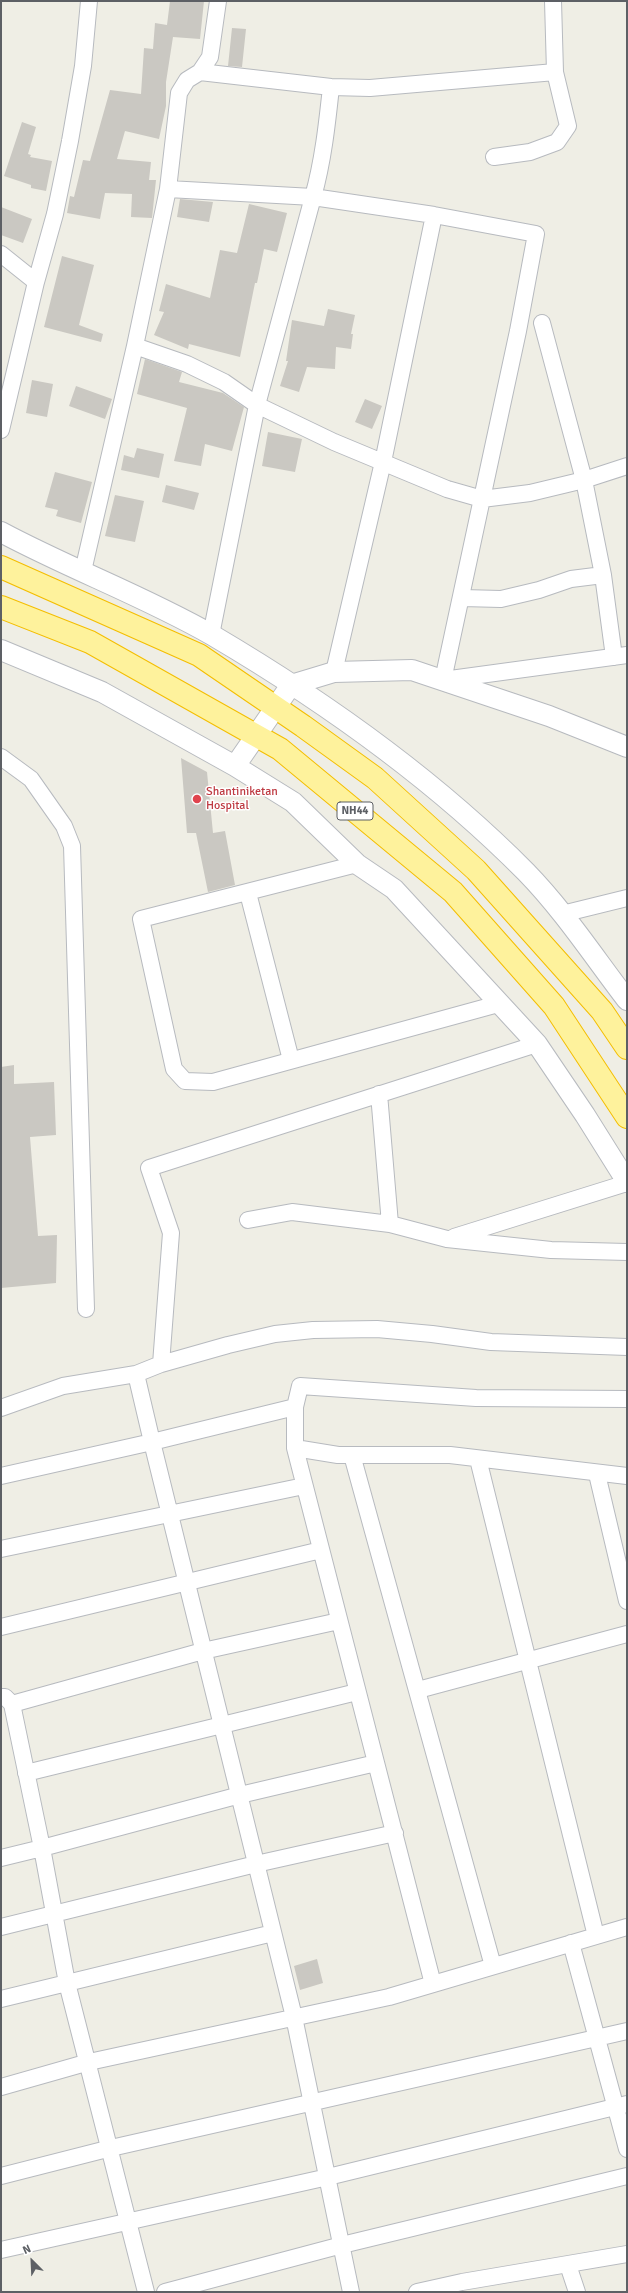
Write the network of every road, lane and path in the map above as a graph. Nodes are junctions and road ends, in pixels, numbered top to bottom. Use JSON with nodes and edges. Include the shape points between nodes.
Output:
{"nodes":[{"id":1,"x":89,"y":1,"type":"edge"},
{"id":2,"x":218,"y":1,"type":"edge"},
{"id":3,"x":553,"y":1,"type":"edge"},
{"id":4,"x":200,"y":72,"type":"junction"},
{"id":5,"x":555,"y":72,"type":"junction"},
{"id":6,"x":331,"y":87,"type":"junction"},
{"id":7,"x":494,"y":157,"type":"dead end"},
{"id":8,"x":168,"y":189,"type":"junction"},
{"id":9,"x":313,"y":197,"type":"junction"},
{"id":10,"x":434,"y":215,"type":"junction"},
{"id":11,"x":1,"y":254,"type":"edge"},
{"id":12,"x":36,"y":282,"type":"junction"},
{"id":13,"x":542,"y":323,"type":"dead end"},
{"id":14,"x":135,"y":346,"type":"junction"},
{"id":15,"x":257,"y":405,"type":"junction"},
{"id":16,"x":1,"y":430,"type":"edge"},
{"id":17,"x":383,"y":462,"type":"junction"},
{"id":18,"x":627,"y":466,"type":"edge"},
{"id":19,"x":584,"y":480,"type":"junction"},
{"id":20,"x":482,"y":499,"type":"junction"},
{"id":21,"x":1,"y":532,"type":"edge"},
{"id":22,"x":1,"y":567,"type":"edge"},
{"id":23,"x":83,"y":571,"type":"junction"},
{"id":24,"x":603,"y":575,"type":"junction"},
{"id":25,"x":462,"y":598,"type":"junction"},
{"id":26,"x":1,"y":607,"type":"edge"},
{"id":27,"x":211,"y":635,"type":"junction"},
{"id":28,"x":1,"y":650,"type":"edge"},
{"id":29,"x":621,"y":656,"type":"edge"},
{"id":30,"x":334,"y":672,"type":"junction"},
{"id":31,"x":443,"y":680,"type":"junction"},
{"id":32,"x":291,"y":685,"type":"junction"},
{"id":33,"x":276,"y":707,"type":"junction"},
{"id":34,"x":256,"y":735,"type":"junction"},
{"id":35,"x":627,"y":747,"type":"edge"},
{"id":36,"x":1,"y":757,"type":"edge"},
{"id":37,"x":235,"y":766,"type":"junction"},
{"id":38,"x":357,"y":864,"type":"junction"},
{"id":39,"x":248,"y":893,"type":"junction"},
{"id":40,"x":627,"y":898,"type":"edge"},
{"id":41,"x":562,"y":914,"type":"junction"},
{"id":42,"x":627,"y":1000,"type":"edge"},
{"id":43,"x":498,"y":1004,"type":"junction"},
{"id":44,"x":537,"y":1044,"type":"junction"},
{"id":45,"x":627,"y":1048,"type":"edge"},
{"id":46,"x":291,"y":1060,"type":"junction"},
{"id":47,"x":379,"y":1094,"type":"junction"},
{"id":48,"x":627,"y":1117,"type":"edge"},
{"id":49,"x":627,"y":1183,"type":"edge"},
{"id":50,"x":248,"y":1220,"type":"dead end"},
{"id":51,"x":390,"y":1224,"type":"junction"},
{"id":52,"x":447,"y":1239,"type":"junction"},
{"id":53,"x":627,"y":1252,"type":"edge"},
{"id":54,"x":86,"y":1309,"type":"dead end"},
{"id":55,"x":627,"y":1347,"type":"edge"},
{"id":56,"x":161,"y":1364,"type":"junction"},
{"id":57,"x":136,"y":1374,"type":"junction"},
{"id":58,"x":627,"y":1399,"type":"edge"},
{"id":59,"x":295,"y":1407,"type":"junction"},
{"id":60,"x":1,"y":1408,"type":"edge"},
{"id":61,"x":152,"y":1442,"type":"junction"},
{"id":62,"x":295,"y":1448,"type":"junction"},
{"id":63,"x":352,"y":1455,"type":"junction"},
{"id":64,"x":478,"y":1459,"type":"junction"},
{"id":65,"x":597,"y":1474,"type":"junction"},
{"id":66,"x":1,"y":1476,"type":"edge"},
{"id":67,"x":627,"y":1476,"type":"edge"},
{"id":68,"x":304,"y":1486,"type":"junction"},
{"id":69,"x":169,"y":1515,"type":"junction"},
{"id":70,"x":1,"y":1549,"type":"edge"},
{"id":71,"x":321,"y":1550,"type":"junction"},
{"id":72,"x":186,"y":1582,"type":"junction"},
{"id":73,"x":627,"y":1601,"type":"edge"},
{"id":74,"x":339,"y":1621,"type":"junction"},
{"id":75,"x":1,"y":1627,"type":"edge"},
{"id":76,"x":627,"y":1634,"type":"edge"},
{"id":77,"x":203,"y":1652,"type":"junction"},
{"id":78,"x":529,"y":1661,"type":"junction"},
{"id":79,"x":418,"y":1690,"type":"junction"},
{"id":80,"x":357,"y":1692,"type":"junction"},
{"id":81,"x":7,"y":1700,"type":"edge"},
{"id":82,"x":222,"y":1724,"type":"junction"},
{"id":83,"x":376,"y":1763,"type":"junction"},
{"id":84,"x":26,"y":1773,"type":"junction"},
{"id":85,"x":240,"y":1795,"type":"junction"},
{"id":86,"x":395,"y":1833,"type":"junction"},
{"id":87,"x":42,"y":1848,"type":"junction"},
{"id":88,"x":1,"y":1858,"type":"edge"},
{"id":89,"x":256,"y":1864,"type":"junction"},
{"id":90,"x":54,"y":1914,"type":"junction"},
{"id":91,"x":1,"y":1927,"type":"edge"},
{"id":92,"x":627,"y":1927,"type":"edge"},
{"id":93,"x":273,"y":1933,"type":"junction"},
{"id":94,"x":596,"y":1936,"type":"junction"},
{"id":95,"x":571,"y":1943,"type":"junction"},
{"id":96,"x":493,"y":1966,"type":"junction"},
{"id":97,"x":67,"y":1983,"type":"junction"},
{"id":98,"x":433,"y":1984,"type":"junction"},
{"id":99,"x":1,"y":1999,"type":"edge"},
{"id":100,"x":294,"y":2018,"type":"junction"},
{"id":101,"x":627,"y":2031,"type":"edge"},
{"id":102,"x":598,"y":2038,"type":"junction"},
{"id":103,"x":89,"y":2062,"type":"junction"},
{"id":104,"x":1,"y":2087,"type":"edge"},
{"id":105,"x":313,"y":2104,"type":"junction"},
{"id":106,"x":622,"y":2106,"type":"edge"},
{"id":107,"x":111,"y":2148,"type":"junction"},
{"id":108,"x":627,"y":2148,"type":"edge"},
{"id":109,"x":1,"y":2176,"type":"edge"},
{"id":110,"x":627,"y":2176,"type":"edge"},
{"id":111,"x":328,"y":2177,"type":"junction"},
{"id":112,"x":129,"y":2221,"type":"junction"},
{"id":113,"x":342,"y":2245,"type":"junction"},
{"id":114,"x":1,"y":2250,"type":"edge"},
{"id":115,"x":627,"y":2254,"type":"edge"},
{"id":116,"x":568,"y":2265,"type":"junction"},
{"id":117,"x":466,"y":2287,"type":"edge"},
{"id":118,"x":146,"y":2292,"type":"edge"},
{"id":119,"x":165,"y":2292,"type":"edge"},
{"id":120,"x":351,"y":2292,"type":"edge"},
{"id":121,"x":419,"y":2292,"type":"edge"},
{"id":122,"x":577,"y":2292,"type":"edge"}],
"edges":[{"from":1,"to":12,"type":"street","via":[[83,66],[70,141],[55,214]]},
{"from":2,"to":4,"type":"street","via":[[210,57]]},
{"from":3,"to":5,"type":"street"},
{"from":4,"to":6,"type":"street"},
{"from":4,"to":8,"type":"street","via":[[187,80],[179,93]]},
{"from":5,"to":6,"type":"street","via":[[370,88]]},
{"from":5,"to":7,"type":"street","via":[[568,126],[557,142],[530,152]]},
{"from":6,"to":9,"type":"street","via":[[327,134]]},
{"from":8,"to":9,"type":"street"},
{"from":8,"to":14,"type":"street"},
{"from":9,"to":10,"type":"street"},
{"from":9,"to":15,"type":"street"},
{"from":10,"to":17,"type":"street"},
{"from":10,"to":20,"type":"street","via":[[536,234],[520,324]]},
{"from":11,"to":12,"type":"street"},
{"from":12,"to":16,"type":"street"},
{"from":13,"to":19,"type":"street"},
{"from":14,"to":15,"type":"street","via":[[187,364],[224,382]]},
{"from":14,"to":23,"type":"street"},
{"from":15,"to":17,"type":"street"},
{"from":15,"to":27,"type":"street"},
{"from":17,"to":20,"type":"street"},
{"from":17,"to":30,"type":"street"},
{"from":18,"to":19,"type":"street"},
{"from":19,"to":20,"type":"street","via":[[530,493]]},
{"from":19,"to":24,"type":"street"},
{"from":20,"to":25,"type":"street"},
{"from":21,"to":23,"type":"street"},
{"from":22,"to":33,"type":"highway","via":[[199,655]]},
{"from":23,"to":27,"type":"street"},
{"from":24,"to":25,"type":"street","via":[[571,579],[501,599]]},
{"from":24,"to":29,"type":"street"},
{"from":25,"to":31,"type":"street"},
{"from":26,"to":34,"type":"highway","number":"NH44","via":[[90,642]]},
{"from":27,"to":32,"type":"street"},
{"from":28,"to":37,"type":"street","via":[[102,692]]},
{"from":29,"to":31,"type":"street"},
{"from":30,"to":31,"type":"street","via":[[412,670]]},
{"from":30,"to":32,"type":"street"},
{"from":31,"to":35,"type":"street","via":[[549,716]]},
{"from":32,"to":33,"type":"street"},
{"from":32,"to":41,"type":"street","via":[[332,710],[455,807],[526,872]]},
{"from":33,"to":34,"type":"street"},
{"from":33,"to":45,"type":"highway","via":[[375,778],[476,870],[602,1010]]},
{"from":34,"to":37,"type":"street"},
{"from":34,"to":48,"type":"highway","number":"NH44","via":[[280,749],[453,892],[554,1006]]},
{"from":36,"to":54,"type":"street","via":[[32,779],[64,826],[72,846]]},
{"from":37,"to":38,"type":"street","via":[[293,802]]},
{"from":38,"to":39,"type":"street"},
{"from":38,"to":43,"type":"street","via":[[394,889],[453,951]]},
{"from":39,"to":46,"type":"street"},
{"from":39,"to":46,"type":"street","via":[[141,919],[174,1069],[185,1081],[213,1082]]},
{"from":40,"to":41,"type":"street"},
{"from":41,"to":42,"type":"street"},
{"from":43,"to":44,"type":"street"},
{"from":43,"to":46,"type":"street"},
{"from":44,"to":47,"type":"street"},
{"from":44,"to":49,"type":"street"},
{"from":47,"to":51,"type":"street"},
{"from":47,"to":56,"type":"street","via":[[149,1168],[171,1233]]},
{"from":49,"to":52,"type":"street"},
{"from":50,"to":51,"type":"street","via":[[292,1212]]},
{"from":51,"to":52,"type":"street"},
{"from":52,"to":53,"type":"street","via":[[551,1250]]},
{"from":55,"to":56,"type":"street","via":[[491,1342],[376,1329],[313,1330],[259,1338]]},
{"from":56,"to":57,"type":"street"},
{"from":57,"to":60,"type":"street","via":[[63,1386]]},
{"from":57,"to":61,"type":"street"},
{"from":58,"to":59,"type":"street","via":[[476,1398],[300,1386]]},
{"from":59,"to":61,"type":"street"},
{"from":59,"to":62,"type":"street"},
{"from":61,"to":66,"type":"street"},
{"from":61,"to":69,"type":"street"},
{"from":62,"to":63,"type":"street"},
{"from":62,"to":68,"type":"street"},
{"from":63,"to":64,"type":"street","via":[[450,1455]]},
{"from":63,"to":79,"type":"street"},
{"from":64,"to":65,"type":"street"},
{"from":64,"to":78,"type":"street"},
{"from":65,"to":67,"type":"street"},
{"from":65,"to":73,"type":"street"},
{"from":68,"to":69,"type":"street"},
{"from":68,"to":71,"type":"street"},
{"from":69,"to":70,"type":"street"},
{"from":69,"to":72,"type":"street"},
{"from":71,"to":72,"type":"street"},
{"from":71,"to":74,"type":"street"},
{"from":72,"to":75,"type":"street"},
{"from":72,"to":77,"type":"street"},
{"from":74,"to":77,"type":"street"},
{"from":74,"to":80,"type":"street"},
{"from":76,"to":78,"type":"street"},
{"from":77,"to":81,"type":"street"},
{"from":77,"to":82,"type":"street"},
{"from":78,"to":79,"type":"street"},
{"from":78,"to":94,"type":"street"},
{"from":79,"to":96,"type":"street"},
{"from":80,"to":82,"type":"street"},
{"from":80,"to":83,"type":"street"},
{"from":81,"to":84,"type":"street"},
{"from":82,"to":84,"type":"street"},
{"from":82,"to":85,"type":"street"},
{"from":83,"to":85,"type":"street"},
{"from":83,"to":86,"type":"street"},
{"from":84,"to":87,"type":"street"},
{"from":85,"to":87,"type":"street"},
{"from":85,"to":89,"type":"street"},
{"from":86,"to":89,"type":"street"},
{"from":86,"to":98,"type":"street"},
{"from":87,"to":88,"type":"street"},
{"from":87,"to":90,"type":"street"},
{"from":89,"to":90,"type":"street"},
{"from":89,"to":93,"type":"street"},
{"from":90,"to":91,"type":"street"},
{"from":90,"to":97,"type":"street"},
{"from":92,"to":94,"type":"street"},
{"from":93,"to":97,"type":"street"},
{"from":93,"to":100,"type":"street"},
{"from":94,"to":95,"type":"street"},
{"from":95,"to":96,"type":"street"},
{"from":95,"to":102,"type":"street"},
{"from":96,"to":98,"type":"street"},
{"from":97,"to":99,"type":"street"},
{"from":97,"to":103,"type":"street"},
{"from":98,"to":100,"type":"street","via":[[389,1997]]},
{"from":100,"to":103,"type":"street"},
{"from":100,"to":105,"type":"street"},
{"from":101,"to":102,"type":"street"},
{"from":102,"to":105,"type":"street"},
{"from":102,"to":106,"type":"street"},
{"from":103,"to":104,"type":"street"},
{"from":103,"to":107,"type":"street"},
{"from":105,"to":107,"type":"street"},
{"from":105,"to":111,"type":"street"},
{"from":106,"to":108,"type":"street"},
{"from":106,"to":111,"type":"street"},
{"from":107,"to":109,"type":"street"},
{"from":107,"to":112,"type":"street"},
{"from":110,"to":113,"type":"street"},
{"from":111,"to":112,"type":"street"},
{"from":111,"to":113,"type":"street"},
{"from":112,"to":114,"type":"street"},
{"from":112,"to":118,"type":"street"},
{"from":113,"to":119,"type":"street"},
{"from":113,"to":120,"type":"street"},
{"from":115,"to":116,"type":"street"},
{"from":116,"to":117,"type":"street"},
{"from":116,"to":122,"type":"street"},
{"from":117,"to":121,"type":"street"}]}
